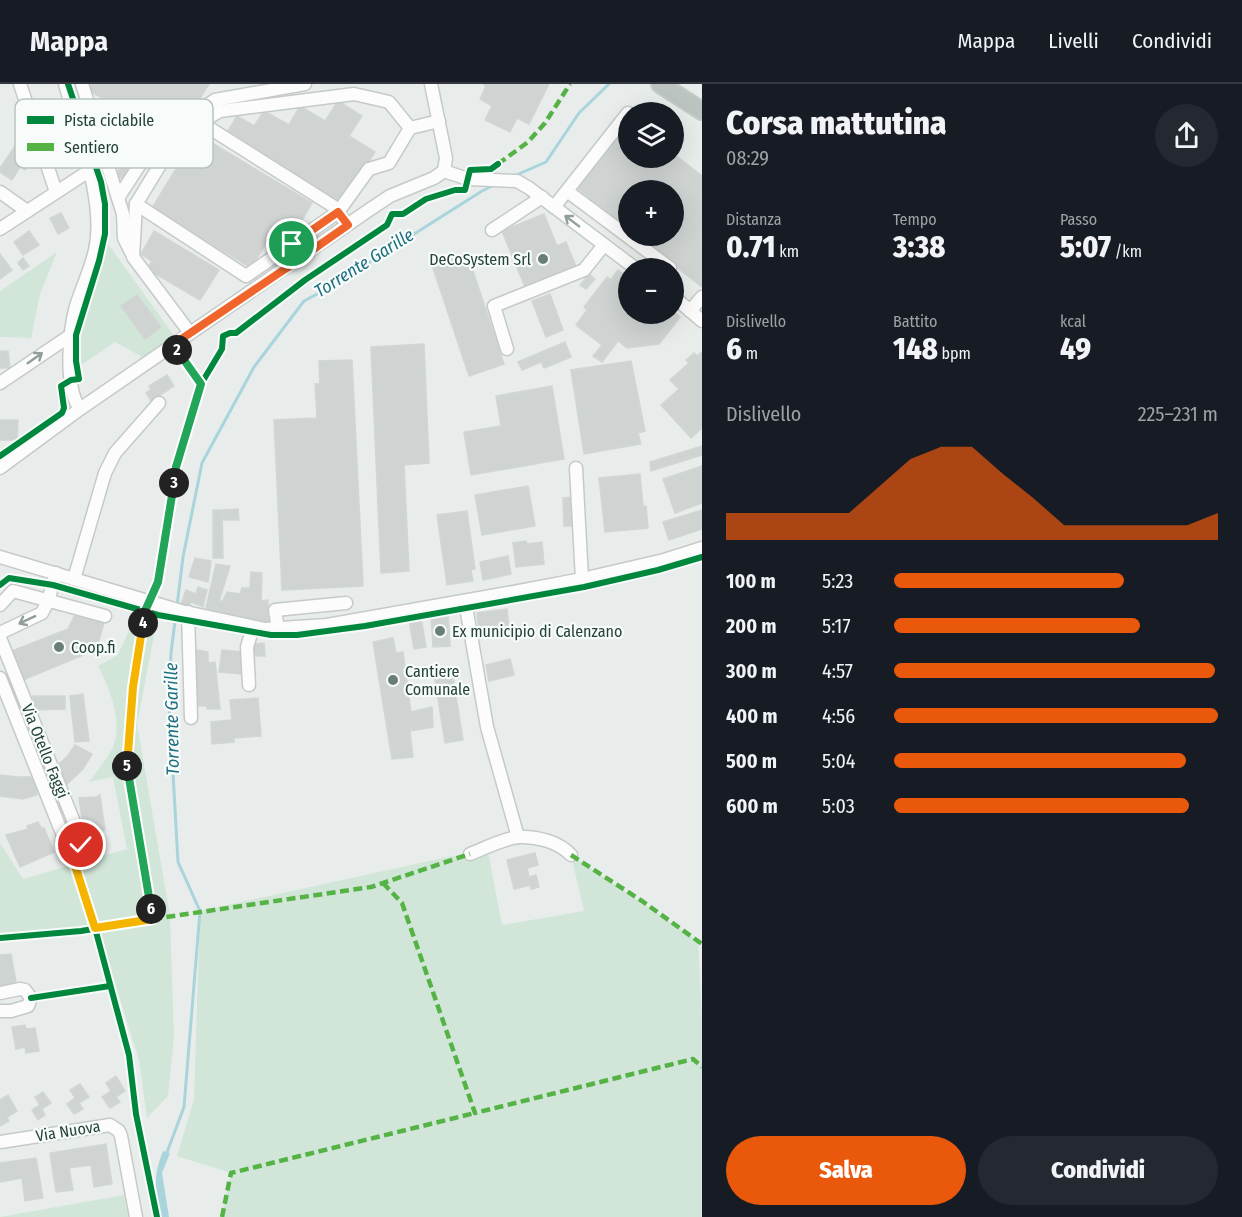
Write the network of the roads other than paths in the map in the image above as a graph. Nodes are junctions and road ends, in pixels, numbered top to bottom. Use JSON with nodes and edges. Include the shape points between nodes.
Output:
{"nodes":[{"id":1,"x":20,"y":84,"type":"edge"},
{"id":2,"x":65,"y":84,"type":"edge"},
{"id":3,"x":81,"y":84,"type":"edge"},
{"id":4,"x":305,"y":84,"type":"edge"},
{"id":5,"x":431,"y":84,"type":"edge"},
{"id":6,"x":660,"y":84,"type":"edge"},
{"id":7,"x":25,"y":99,"type":"edge"},
{"id":8,"x":69,"y":99,"type":"edge"},
{"id":9,"x":86,"y":99,"type":"edge"},
{"id":10,"x":213,"y":101,"type":"edge"},
{"id":11,"x":702,"y":111,"type":"edge"},
{"id":12,"x":213,"y":115,"type":"edge"},
{"id":13,"x":439,"y":121,"type":"junction"},
{"id":14,"x":618,"y":126,"type":"edge"},
{"id":15,"x":410,"y":128,"type":"junction"},
{"id":16,"x":213,"y":130,"type":"edge"},
{"id":17,"x":48,"y":168,"type":"edge"},
{"id":18,"x":88,"y":168,"type":"edge"},
{"id":19,"x":108,"y":168,"type":"edge"},
{"id":20,"x":138,"y":168,"type":"edge"},
{"id":21,"x":158,"y":168,"type":"edge"},
{"id":22,"x":89,"y":171,"type":"junction"},
{"id":23,"x":444,"y":171,"type":"junction"},
{"id":24,"x":567,"y":190,"type":"junction"},
{"id":25,"x":0,"y":192,"type":"edge"},
{"id":26,"x":56,"y":192,"type":"junction"},
{"id":27,"x":542,"y":197,"type":"junction"},
{"id":28,"x":118,"y":198,"type":"junction"},
{"id":29,"x":136,"y":204,"type":"junction"},
{"id":30,"x":554,"y":207,"type":"junction"},
{"id":31,"x":27,"y":211,"type":"junction"},
{"id":32,"x":338,"y":212,"type":"junction"},
{"id":33,"x":348,"y":225,"type":"junction"},
{"id":34,"x":0,"y":229,"type":"edge"},
{"id":35,"x":492,"y":230,"type":"dead end"},
{"id":36,"x":604,"y":245,"type":"junction"},
{"id":37,"x":133,"y":257,"type":"junction"},
{"id":38,"x":622,"y":258,"type":"edge"},
{"id":39,"x":656,"y":258,"type":"edge"},
{"id":40,"x":702,"y":297,"type":"edge"},
{"id":41,"x":684,"y":306,"type":"edge"},
{"id":42,"x":690,"y":311,"type":"junction"},
{"id":43,"x":702,"y":321,"type":"edge"},
{"id":44,"x":190,"y":333,"type":"junction"},
{"id":45,"x":71,"y":334,"type":"junction"},
{"id":46,"x":507,"y":349,"type":"dead end"},
{"id":47,"x":0,"y":383,"type":"edge"},
{"id":48,"x":159,"y":403,"type":"dead end"},
{"id":49,"x":80,"y":409,"type":"junction"},
{"id":50,"x":0,"y":468,"type":"edge"},
{"id":51,"x":576,"y":468,"type":"dead end"},
{"id":52,"x":702,"y":548,"type":"edge"},
{"id":53,"x":0,"y":557,"type":"edge"},
{"id":54,"x":23,"y":565,"type":"junction"},
{"id":55,"x":0,"y":569,"type":"edge"},
{"id":56,"x":56,"y":573,"type":"junction"},
{"id":57,"x":74,"y":579,"type":"junction"},
{"id":58,"x":582,"y":579,"type":"junction"},
{"id":59,"x":48,"y":601,"type":"junction"},
{"id":60,"x":465,"y":601,"type":"junction"},
{"id":61,"x":346,"y":603,"type":"dead end"},
{"id":62,"x":0,"y":606,"type":"edge"},
{"id":63,"x":185,"y":612,"type":"junction"},
{"id":64,"x":105,"y":616,"type":"dead end"},
{"id":65,"x":253,"y":627,"type":"junction"},
{"id":66,"x":278,"y":629,"type":"junction"},
{"id":67,"x":0,"y":633,"type":"edge"},
{"id":68,"x":0,"y":638,"type":"edge"},
{"id":69,"x":0,"y":678,"type":"edge"},
{"id":70,"x":249,"y":685,"type":"dead end"},
{"id":71,"x":21,"y":693,"type":"junction"},
{"id":72,"x":8,"y":698,"type":"junction"},
{"id":73,"x":191,"y":718,"type":"dead end"},
{"id":74,"x":518,"y":837,"type":"junction"},
{"id":75,"x":470,"y":854,"type":"dead end"},
{"id":76,"x":570,"y":855,"type":"dead end"},
{"id":77,"x":0,"y":993,"type":"edge"},
{"id":78,"x":0,"y":1011,"type":"edge"},
{"id":79,"x":0,"y":1142,"type":"edge"},
{"id":80,"x":136,"y":1217,"type":"edge"}],
"edges":[{"from":1,"to":7,"type":"street"},
{"from":2,"to":8,"type":"street"},
{"from":3,"to":9,"type":"street"},
{"from":4,"to":10,"type":"street"},
{"from":5,"to":13,"type":"street"},
{"from":6,"to":11,"type":"highway"},
{"from":12,"to":15,"type":"street","via":[[354,94],[389,102]]},
{"from":13,"to":15,"type":"street"},
{"from":13,"to":23,"type":"street","via":[[446,158]]},
{"from":14,"to":24,"type":"street"},
{"from":15,"to":32,"type":"street","via":[[389,163],[369,169]]},
{"from":16,"to":32,"type":"street"},
{"from":17,"to":26,"type":"street"},
{"from":18,"to":22,"type":"street"},
{"from":19,"to":28,"type":"street"},
{"from":20,"to":28,"type":"street"},
{"from":21,"to":29,"type":"street"},
{"from":22,"to":26,"type":"street"},
{"from":22,"to":45,"type":"street","via":[[97,239]]},
{"from":23,"to":27,"type":"street","via":[[468,179],[517,181]]},
{"from":23,"to":33,"type":"street","via":[[390,196]]},
{"from":24,"to":30,"type":"street"},
{"from":24,"to":39,"type":"street"},
{"from":25,"to":31,"type":"street"},
{"from":26,"to":31,"type":"street"},
{"from":27,"to":30,"type":"street"},
{"from":27,"to":35,"type":"street"},
{"from":28,"to":37,"type":"street","via":[[124,238]]},
{"from":29,"to":32,"type":"street","via":[[246,276]]},
{"from":29,"to":37,"type":"street"},
{"from":36,"to":30,"type":"street","one_way":true},
{"from":31,"to":34,"type":"street"},
{"from":32,"to":33,"type":"street"},
{"from":33,"to":44,"type":"street"},
{"from":36,"to":38,"type":"street"},
{"from":36,"to":46,"type":"street","via":[[584,270],[494,306]]},
{"from":37,"to":44,"type":"street"},
{"from":40,"to":42,"type":"street"},
{"from":41,"to":42,"type":"street"},
{"from":42,"to":43,"type":"street"},
{"from":44,"to":49,"type":"street"},
{"from":47,"to":45,"type":"street","one_way":true},
{"from":45,"to":49,"type":"street","via":[[71,380]]},
{"from":48,"to":57,"type":"street","via":[[115,453],[105,473]]},
{"from":49,"to":50,"type":"street"},
{"from":51,"to":58,"type":"street"},
{"from":52,"to":58,"type":"street"},
{"from":53,"to":54,"type":"street"},
{"from":54,"to":55,"type":"street"},
{"from":54,"to":56,"type":"street"},
{"from":56,"to":57,"type":"street"},
{"from":56,"to":59,"type":"street"},
{"from":57,"to":63,"type":"street"},
{"from":58,"to":60,"type":"street"},
{"from":59,"to":62,"type":"street","via":[[13,591]]},
{"from":59,"to":64,"type":"street"},
{"from":59,"to":67,"type":"street","one_way":true,"via":[[42,613]]},
{"from":60,"to":66,"type":"street","via":[[327,626]]},
{"from":60,"to":74,"type":"street","via":[[487,727]]},
{"from":61,"to":66,"type":"street","via":[[275,610]]},
{"from":63,"to":65,"type":"street"},
{"from":63,"to":73,"type":"street"},
{"from":65,"to":66,"type":"street"},
{"from":65,"to":70,"type":"street","via":[[247,647]]},
{"from":68,"to":71,"type":"street","name":"Via Otello Faggi"},
{"from":69,"to":72,"type":"street","name":"Via Otello Faggi"},
{"from":71,"to":72,"type":"street","name":"Via Otello Faggi"},
{"from":71,"to":72,"type":"street","name":"Via Otello Faggi","via":[[82,842],[80,847],[68,849]]},
{"from":74,"to":75,"type":"street"},
{"from":74,"to":76,"type":"street","via":[[545,840],[562,846]]},
{"from":77,"to":78,"type":"street","via":[[20,989],[31,998],[28,1006]]},
{"from":79,"to":80,"type":"street","name":"Via Nuova","via":[[111,1125],[122,1136]]}]}
